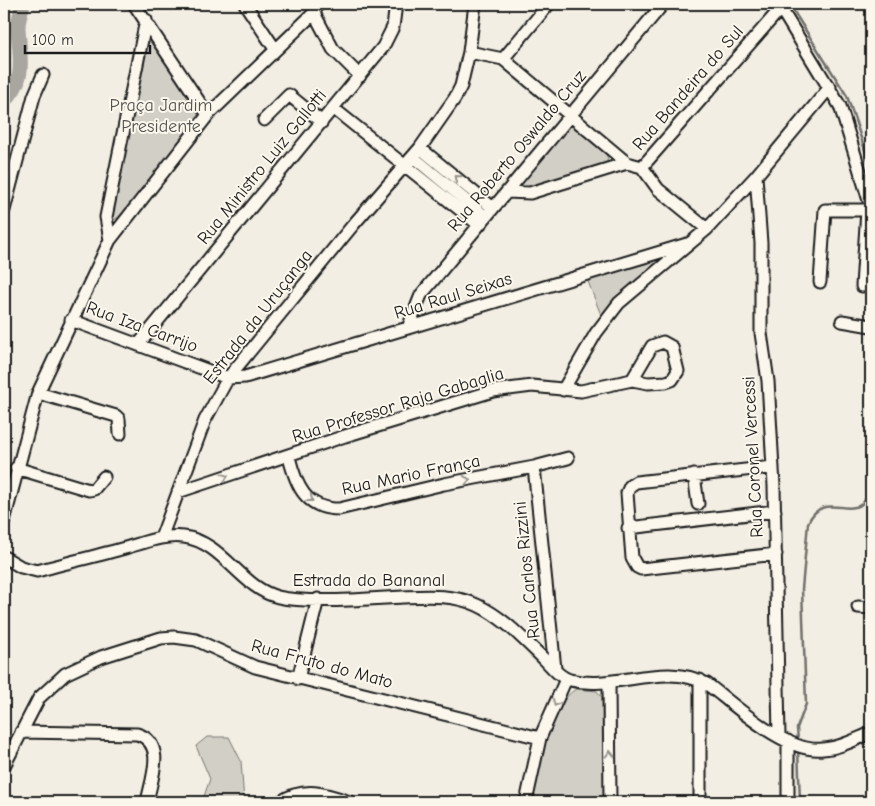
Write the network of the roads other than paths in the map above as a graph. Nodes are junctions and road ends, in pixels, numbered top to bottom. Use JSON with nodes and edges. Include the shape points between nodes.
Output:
{"nodes":[{"id":1,"x":134,"y":4,"type":"edge"},
{"id":2,"x":244,"y":4,"type":"edge"},
{"id":3,"x":396,"y":4,"type":"edge"},
{"id":4,"x":475,"y":4,"type":"edge"},
{"id":5,"x":549,"y":4,"type":"edge"},
{"id":6,"x":663,"y":4,"type":"edge"},
{"id":7,"x":780,"y":6,"type":"edge"},
{"id":8,"x":316,"y":8,"type":"edge"},
{"id":9,"x":146,"y":20,"type":"junction"},
{"id":10,"x":275,"y":49,"type":"junction"},
{"id":11,"x":469,"y":52,"type":"junction"},
{"id":12,"x":503,"y":60,"type":"junction"},
{"id":13,"x":44,"y":75,"type":"dead end"},
{"id":14,"x":360,"y":76,"type":"junction"},
{"id":15,"x":830,"y":87,"type":"junction"},
{"id":16,"x":333,"y":108,"type":"junction"},
{"id":17,"x":208,"y":115,"type":"junction"},
{"id":18,"x":570,"y":115,"type":"junction"},
{"id":19,"x":264,"y":120,"type":"dead end"},
{"id":20,"x":322,"y":122,"type":"junction"},
{"id":21,"x":413,"y":156,"type":"junction"},
{"id":22,"x":627,"y":163,"type":"junction"},
{"id":23,"x":642,"y":167,"type":"junction"},
{"id":24,"x":756,"y":176,"type":"junction"},
{"id":25,"x":507,"y":192,"type":"junction"},
{"id":26,"x":869,"y":209,"type":"edge"},
{"id":27,"x":4,"y":210,"type":"edge"},
{"id":28,"x":486,"y":217,"type":"junction"},
{"id":29,"x":707,"y":229,"type":"junction"},
{"id":30,"x":110,"y":240,"type":"junction"},
{"id":31,"x":688,"y":244,"type":"junction"},
{"id":32,"x":820,"y":282,"type":"dead end"},
{"id":33,"x":862,"y":286,"type":"dead end"},
{"id":34,"x":71,"y":320,"type":"junction"},
{"id":35,"x":842,"y":321,"type":"dead end"},
{"id":36,"x":871,"y":326,"type":"edge"},
{"id":37,"x":408,"y":328,"type":"junction"},
{"id":38,"x":138,"y":344,"type":"junction"},
{"id":39,"x":228,"y":378,"type":"junction"},
{"id":40,"x":632,"y":380,"type":"dead end"},
{"id":41,"x":563,"y":390,"type":"junction"},
{"id":42,"x":38,"y":394,"type":"junction"},
{"id":43,"x":120,"y":434,"type":"dead end"},
{"id":44,"x":289,"y":457,"type":"junction"},
{"id":45,"x":568,"y":458,"type":"dead end"},
{"id":46,"x":534,"y":467,"type":"junction"},
{"id":47,"x":773,"y":467,"type":"junction"},
{"id":48,"x":16,"y":468,"type":"junction"},
{"id":49,"x":694,"y":475,"type":"junction"},
{"id":50,"x":104,"y":477,"type":"dead end"},
{"id":51,"x":178,"y":492,"type":"junction"},
{"id":52,"x":698,"y":504,"type":"dead end"},
{"id":53,"x":775,"y":512,"type":"junction"},
{"id":54,"x":4,"y":521,"type":"edge"},
{"id":55,"x":628,"y":528,"type":"junction"},
{"id":56,"x":161,"y":538,"type":"junction"},
{"id":57,"x":776,"y":554,"type":"junction"},
{"id":58,"x":4,"y":557,"type":"edge"},
{"id":59,"x":318,"y":599,"type":"junction"},
{"id":60,"x":858,"y":607,"type":"dead end"},
{"id":61,"x":871,"y":608,"type":"edge"},
{"id":62,"x":555,"y":669,"type":"junction"},
{"id":63,"x":298,"y":679,"type":"junction"},
{"id":64,"x":566,"y":679,"type":"junction"},
{"id":65,"x":700,"y":680,"type":"junction"},
{"id":66,"x":609,"y":682,"type":"junction"},
{"id":67,"x":21,"y":732,"type":"junction"},
{"id":68,"x":871,"y":733,"type":"edge"},
{"id":69,"x":540,"y":738,"type":"junction"},
{"id":70,"x":786,"y":740,"type":"junction"},
{"id":71,"x":4,"y":766,"type":"edge"},
{"id":72,"x":147,"y":802,"type":"edge"},
{"id":73,"x":280,"y":802,"type":"edge"},
{"id":74,"x":350,"y":802,"type":"edge"},
{"id":75,"x":526,"y":802,"type":"edge"},
{"id":76,"x":610,"y":802,"type":"edge"},
{"id":77,"x":700,"y":802,"type":"edge"},
{"id":78,"x":788,"y":802,"type":"edge"}],
"edges":[{"from":1,"to":9,"type":"street"},
{"from":2,"to":10,"type":"street"},
{"from":3,"to":14,"type":"street","name":"Rua Ministro Luiz Gallotti","via":[[389,38]]},
{"from":4,"to":11,"type":"street","name":"Estrada da Uruçanga"},
{"from":5,"to":12,"type":"street"},
{"from":6,"to":18,"type":"street","name":"Rua Roberto Oswaldo Cruz"},
{"from":7,"to":15,"type":"street"},
{"from":7,"to":23,"type":"street","name":"Rua Bandeira do Sul"},
{"from":8,"to":10,"type":"street"},
{"from":8,"to":14,"type":"street","via":[[333,49]]},
{"from":9,"to":17,"type":"street"},
{"from":9,"to":30,"type":"street","via":[[106,217]]},
{"from":10,"to":17,"type":"street"},
{"from":11,"to":12,"type":"street"},
{"from":11,"to":21,"type":"street","name":"Estrada da Uruçanga","via":[[455,98]]},
{"from":12,"to":18,"type":"street"},
{"from":13,"to":27,"type":"street","via":[[34,96]]},
{"from":14,"to":16,"type":"street","name":"Rua Ministro Luiz Gallotti"},
{"from":15,"to":24,"type":"street"},
{"from":15,"to":26,"type":"street","via":[[847,123]]},
{"from":16,"to":20,"type":"street","name":"Rua Ministro Luiz Gallotti"},
{"from":16,"to":21,"type":"street"},
{"from":17,"to":30,"type":"street"},
{"from":18,"to":22,"type":"street"},
{"from":18,"to":25,"type":"street","name":"Rua Roberto Oswaldo Cruz"},
{"from":19,"to":20,"type":"street","via":[[289,95]]},
{"from":20,"to":38,"type":"street","name":"Rua Ministro Luiz Gallotti"},
{"from":21,"to":28,"type":"street"},
{"from":21,"to":28,"type":"street"},
{"from":21,"to":39,"type":"street","name":"Estrada da Uruçanga"},
{"from":22,"to":23,"type":"street"},
{"from":22,"to":25,"type":"street","name":"Rua Bandeira do Sul","via":[[530,193]]},
{"from":23,"to":29,"type":"street","via":[[658,188]]},
{"from":24,"to":29,"type":"street"},
{"from":24,"to":47,"type":"street","name":"Rua Coronel Vercessi","via":[[761,243],[760,324],[768,381]]},
{"from":25,"to":28,"type":"street","name":"Rua Roberto Oswaldo Cruz"},
{"from":26,"to":32,"type":"street","via":[[825,210]]},
{"from":26,"to":33,"type":"street"},
{"from":28,"to":37,"type":"street","name":"Rua Roberto Oswaldo Cruz","via":[[421,295]]},
{"from":29,"to":31,"type":"street"},
{"from":30,"to":34,"type":"street"},
{"from":31,"to":37,"type":"street","name":"Rua Raul Seixas"},
{"from":31,"to":41,"type":"street","via":[[607,316]]},
{"from":34,"to":38,"type":"street","name":"Rua Iza Carrijo"},
{"from":34,"to":42,"type":"street"},
{"from":35,"to":36,"type":"street"},
{"from":37,"to":39,"type":"street","name":"Rua Raul Seixas","via":[[245,377]]},
{"from":38,"to":39,"type":"street","name":"Rua Iza Carrijo"},
{"from":39,"to":51,"type":"street","name":"Estrada da Uruçanga","via":[[205,420]]},
{"from":40,"to":41,"type":"street","name":"Rua Professor Raja Gabaglia","via":[[581,391]]},
{"from":41,"to":44,"type":"street","name":"Rua Professor Raja Gabaglia","via":[[532,386],[493,391],[345,436]]},
{"from":42,"to":43,"type":"street","via":[[116,416]]},
{"from":42,"to":48,"type":"street"},
{"from":44,"to":46,"type":"street","name":"Rua Mario França","one_way":true,"via":[[299,488],[327,509]]},
{"from":51,"to":44,"type":"street","name":"Rua Professor Raja Gabaglia","one_way":true},
{"from":45,"to":46,"type":"street","name":"Rua Mario França"},
{"from":46,"to":62,"type":"street","name":"Rua Carlos Rizzini"},
{"from":47,"to":49,"type":"street"},
{"from":47,"to":53,"type":"street","name":"Rua Coronel Vercessi"},
{"from":48,"to":50,"type":"street","via":[[89,490],[94,489]]},
{"from":48,"to":54,"type":"street"},
{"from":49,"to":52,"type":"street"},
{"from":49,"to":55,"type":"street","via":[[636,482],[630,486],[627,493]]},
{"from":51,"to":56,"type":"street","name":"Estrada da Uruçanga"},
{"from":53,"to":55,"type":"street"},
{"from":53,"to":57,"type":"street","name":"Rua Coronel Vercessi"},
{"from":55,"to":57,"type":"street","via":[[634,564],[640,569]]},
{"from":56,"to":58,"type":"street","name":"Estrada do Bananal","via":[[37,571],[21,567]]},
{"from":56,"to":59,"type":"street","name":"Estrada do Bananal","via":[[184,537],[201,543],[270,595]]},
{"from":57,"to":70,"type":"street","name":"Rua Coronel Vercessi"},
{"from":59,"to":62,"type":"street","name":"Estrada do Bananal","via":[[460,598],[502,619]]},
{"from":59,"to":63,"type":"street"},
{"from":60,"to":61,"type":"street"},
{"from":62,"to":64,"type":"street","name":"Estrada do Bananal"},
{"from":63,"to":67,"type":"street","name":"Rua Fruto do Mato","via":[[255,667],[196,640],[161,638],[82,664],[65,674],[39,698]]},
{"from":63,"to":69,"type":"street","name":"Rua Fruto do Mato"},
{"from":64,"to":66,"type":"street"},
{"from":64,"to":69,"type":"street","one_way":true},
{"from":65,"to":66,"type":"street","via":[[672,674]]},
{"from":65,"to":70,"type":"street"},
{"from":65,"to":77,"type":"street"},
{"from":76,"to":66,"type":"street","one_way":true},
{"from":67,"to":71,"type":"street","name":"Rua Fruto do Mato"},
{"from":67,"to":72,"type":"street","via":[[137,734],[147,737],[156,755]]},
{"from":68,"to":70,"type":"street","via":[[822,750]]},
{"from":69,"to":75,"type":"street"},
{"from":70,"to":78,"type":"street","name":"Rua Coronel Vercessi"},
{"from":73,"to":74,"type":"street","via":[[309,791]]}]}
